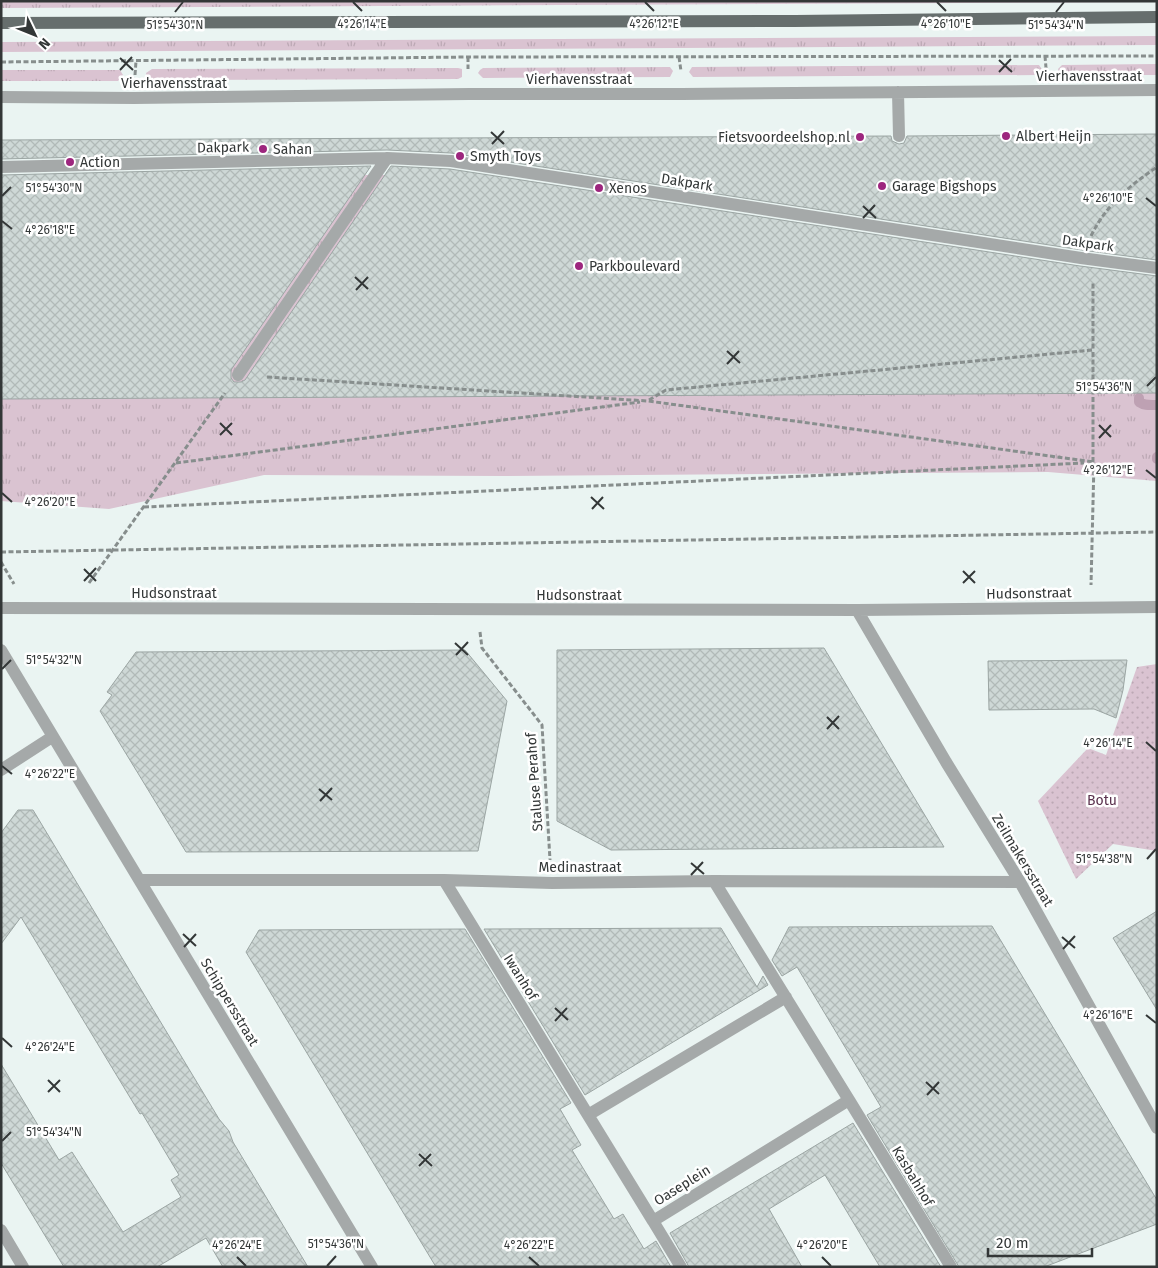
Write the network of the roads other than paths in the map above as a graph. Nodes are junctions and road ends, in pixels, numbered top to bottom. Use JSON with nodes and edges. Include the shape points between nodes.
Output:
{"nodes":[{"id":1,"x":1157,"y":17,"type":"edge"},
{"id":2,"x":1,"y":23,"type":"edge"},
{"id":3,"x":1157,"y":90,"type":"edge"},
{"id":4,"x":898,"y":92,"type":"junction"},
{"id":5,"x":1,"y":97,"type":"edge"},
{"id":6,"x":899,"y":136,"type":"dead end"},
{"id":7,"x":387,"y":158,"type":"junction"},
{"id":8,"x":1,"y":167,"type":"edge"},
{"id":9,"x":1157,"y":268,"type":"edge"},
{"id":10,"x":238,"y":375,"type":"road end"},
{"id":11,"x":1157,"y":607,"type":"edge"},
{"id":12,"x":1,"y":608,"type":"edge"},
{"id":13,"x":857,"y":610,"type":"junction"},
{"id":14,"x":1,"y":650,"type":"edge"},
{"id":15,"x":52,"y":737,"type":"junction"},
{"id":16,"x":1,"y":770,"type":"edge"},
{"id":17,"x":140,"y":880,"type":"junction"},
{"id":18,"x":444,"y":880,"type":"junction"},
{"id":19,"x":714,"y":881,"type":"junction"},
{"id":20,"x":1020,"y":882,"type":"junction"},
{"id":21,"x":786,"y":997,"type":"junction"},
{"id":22,"x":849,"y":1100,"type":"junction"},
{"id":23,"x":588,"y":1115,"type":"junction"},
{"id":24,"x":1157,"y":1128,"type":"edge"},
{"id":25,"x":653,"y":1221,"type":"junction"},
{"id":26,"x":1,"y":1230,"type":"edge"},
{"id":27,"x":23,"y":1267,"type":"edge"},
{"id":28,"x":372,"y":1267,"type":"edge"},
{"id":29,"x":681,"y":1267,"type":"edge"},
{"id":30,"x":951,"y":1267,"type":"edge"}],
"edges":[{"from":1,"to":2,"type":"main road"},
{"from":3,"to":4,"type":"street","name":"Vierhavensstraat"},
{"from":4,"to":5,"type":"street","name":"Vierhavensstraat"},
{"from":4,"to":6,"type":"street"},
{"from":7,"to":8,"type":"street","name":"Dakpark"},
{"from":7,"to":9,"type":"street","name":"Dakpark","via":[[452,161]]},
{"from":7,"to":10,"type":"street"},
{"from":11,"to":13,"type":"street","name":"Hudsonstraat"},
{"from":12,"to":13,"type":"street","name":"Hudsonstraat"},
{"from":13,"to":20,"type":"street","name":"Zeilmakersstraat"},
{"from":14,"to":15,"type":"street","name":"Schippersstraat"},
{"from":15,"to":16,"type":"street"},
{"from":15,"to":17,"type":"street","name":"Schippersstraat"},
{"from":17,"to":18,"type":"street","name":"Medinastraat"},
{"from":17,"to":28,"type":"street","name":"Schippersstraat"},
{"from":18,"to":19,"type":"street","name":"Medinastraat","via":[[552,883]]},
{"from":18,"to":23,"type":"street","name":"Iwanhof"},
{"from":19,"to":20,"type":"street","name":"Medinastraat"},
{"from":19,"to":21,"type":"street"},
{"from":20,"to":24,"type":"street","name":"Zeilmakersstraat"},
{"from":21,"to":22,"type":"street"},
{"from":21,"to":23,"type":"street"},
{"from":22,"to":25,"type":"street","name":"Oaseplein"},
{"from":22,"to":30,"type":"street","name":"Kasbahhof"},
{"from":23,"to":25,"type":"street","name":"Oaseplein"},
{"from":25,"to":29,"type":"street"},
{"from":26,"to":27,"type":"street"}]}
